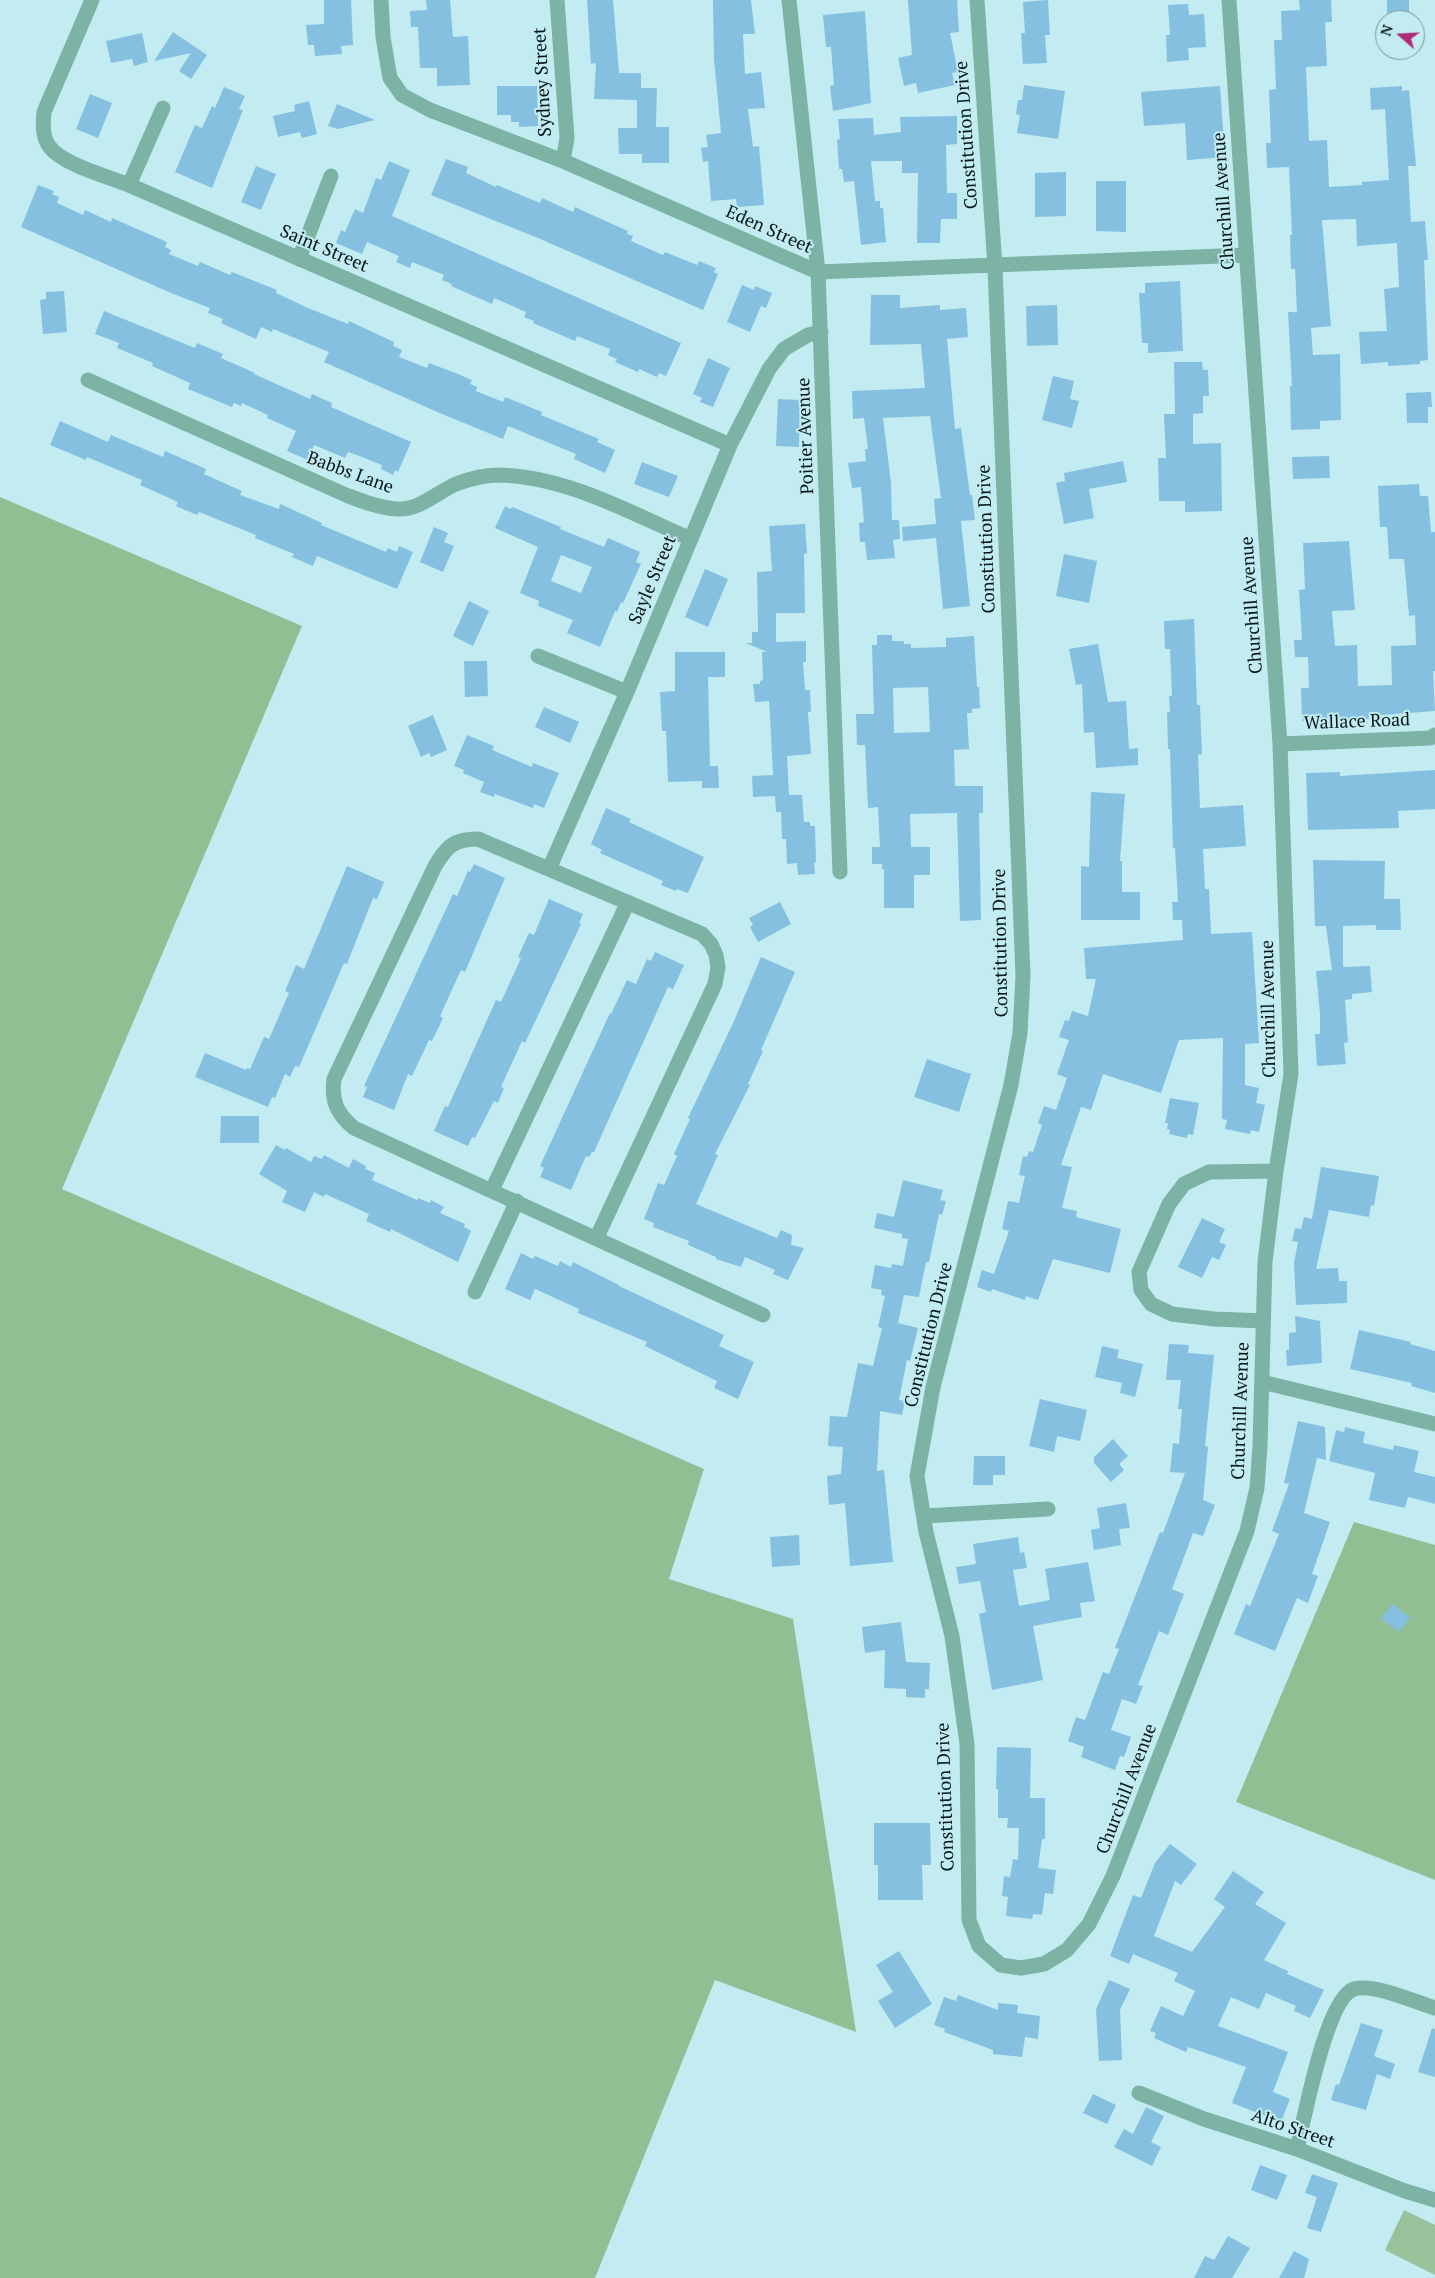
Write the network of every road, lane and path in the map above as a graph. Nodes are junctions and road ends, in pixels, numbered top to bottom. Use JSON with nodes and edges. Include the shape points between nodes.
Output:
{"nodes":[{"id":1,"x":92,"y":0,"type":"edge"},
{"id":2,"x":381,"y":0,"type":"edge"},
{"id":3,"x":557,"y":0,"type":"edge"},
{"id":4,"x":789,"y":0,"type":"edge"},
{"id":5,"x":977,"y":0,"type":"edge"},
{"id":6,"x":1229,"y":0,"type":"edge"},
{"id":7,"x":163,"y":108,"type":"dead end"},
{"id":8,"x":563,"y":161,"type":"junction"},
{"id":9,"x":332,"y":176,"type":"dead end"},
{"id":10,"x":130,"y":185,"type":"junction"},
{"id":11,"x":1246,"y":255,"type":"junction"},
{"id":12,"x":299,"y":259,"type":"junction"},
{"id":13,"x":995,"y":267,"type":"junction"},
{"id":14,"x":818,"y":272,"type":"junction"},
{"id":15,"x":821,"y":332,"type":"junction"},
{"id":16,"x":88,"y":380,"type":"dead end"},
{"id":17,"x":730,"y":445,"type":"junction"},
{"id":18,"x":691,"y":539,"type":"junction"},
{"id":19,"x":538,"y":656,"type":"dead end"},
{"id":20,"x":626,"y":692,"type":"junction"},
{"id":21,"x":1435,"y":736,"type":"edge"},
{"id":22,"x":1280,"y":744,"type":"junction"},
{"id":23,"x":549,"y":869,"type":"junction"},
{"id":24,"x":840,"y":872,"type":"dead end"},
{"id":25,"x":628,"y":902,"type":"junction"},
{"id":26,"x":1276,"y":1170,"type":"junction"},
{"id":27,"x":492,"y":1190,"type":"junction"},
{"id":28,"x":517,"y":1201,"type":"junction"},
{"id":29,"x":597,"y":1238,"type":"junction"},
{"id":30,"x":475,"y":1292,"type":"dead end"},
{"id":31,"x":763,"y":1315,"type":"dead end"},
{"id":32,"x":1263,"y":1322,"type":"junction"},
{"id":33,"x":1262,"y":1382,"type":"junction"},
{"id":34,"x":1435,"y":1424,"type":"edge"},
{"id":35,"x":1048,"y":1508,"type":"dead end"},
{"id":36,"x":924,"y":1516,"type":"junction"},
{"id":37,"x":1044,"y":1964,"type":"joint"},
{"id":38,"x":1435,"y":2008,"type":"edge"},
{"id":39,"x":1140,"y":2093,"type":"dead end"},
{"id":40,"x":1297,"y":2149,"type":"junction"},
{"id":41,"x":1435,"y":2200,"type":"edge"}],
"edges":[{"from":1,"to":10,"type":"street","name":"Saint Street","via":[[44,112],[43,130],[49,146],[65,159]]},
{"from":2,"to":8,"type":"street","name":"Eden Street","via":[[382,37],[390,78],[402,96]]},
{"from":3,"to":8,"type":"street","name":"Sydney Street","via":[[567,138]]},
{"from":4,"to":14,"type":"street","name":"Poitier Avenue"},
{"from":5,"to":13,"type":"street","name":"Constitution Drive"},
{"from":6,"to":11,"type":"street","name":"Churchill Avenue"},
{"from":7,"to":10,"type":"street"},
{"from":8,"to":14,"type":"street","name":"Eden Street"},
{"from":9,"to":12,"type":"street"},
{"from":10,"to":12,"type":"street","name":"Saint Street"},
{"from":11,"to":13,"type":"street","name":"Eden Street"},
{"from":11,"to":22,"type":"street","name":"Churchill Avenue"},
{"from":12,"to":17,"type":"street","name":"Saint Street"},
{"from":13,"to":14,"type":"street","name":"Eden Street"},
{"from":13,"to":36,"type":"street","name":"Constitution Drive","via":[[1023,976],[1020,1033],[1011,1085],[933,1387],[918,1476]]},
{"from":14,"to":15,"type":"street","name":"Poitier Avenue"},
{"from":15,"to":17,"type":"street","name":"Sayle Street","via":[[808,335],[784,349],[769,369]]},
{"from":15,"to":24,"type":"street","name":"Poitier Avenue"},
{"from":16,"to":18,"type":"street","name":"Babbs Lane","via":[[377,507],[398,510],[414,506],[456,484],[500,475],[541,480],[584,492]]},
{"from":17,"to":18,"type":"street","name":"Sayle Street"},
{"from":18,"to":20,"type":"street","name":"Sayle Street"},
{"from":19,"to":20,"type":"street"},
{"from":20,"to":23,"type":"street","name":"Sayle Street"},
{"from":21,"to":22,"type":"street","name":"Wallace Road"},
{"from":22,"to":26,"type":"street","name":"Churchill Avenue","via":[[1291,1074]]},
{"from":23,"to":25,"type":"street"},
{"from":23,"to":27,"type":"street","via":[[478,839],[455,842],[444,851],[334,1079],[332,1094],[336,1107],[342,1118],[354,1128]]},
{"from":25,"to":27,"type":"street"},
{"from":25,"to":29,"type":"street","via":[[702,934],[711,944],[718,967],[715,984]]},
{"from":26,"to":32,"type":"street","name":"Churchill Avenue","via":[[1265,1262]]},
{"from":26,"to":32,"type":"street","via":[[1209,1172],[1184,1184],[1169,1204],[1140,1272],[1141,1290],[1151,1304],[1172,1314]]},
{"from":27,"to":28,"type":"street"},
{"from":28,"to":29,"type":"street"},
{"from":28,"to":30,"type":"street"},
{"from":29,"to":31,"type":"street"},
{"from":32,"to":33,"type":"street","name":"Churchill Avenue"},
{"from":33,"to":34,"type":"street"},
{"from":33,"to":37,"type":"street","name":"Churchill Avenue","via":[[1257,1488],[1247,1531],[1113,1876],[1089,1924],[1067,1950]]},
{"from":35,"to":36,"type":"street"},
{"from":36,"to":37,"type":"street","name":"Constitution Drive","via":[[952,1636],[967,1744],[969,1920],[979,1946],[1001,1965],[1021,1968]]},
{"from":38,"to":40,"type":"street","via":[[1371,1988],[1353,1990],[1340,2001],[1328,2026]]},
{"from":39,"to":40,"type":"street","name":"Alto Street","via":[[1204,2119]]},
{"from":40,"to":41,"type":"street","name":"Alto Street"}]}
